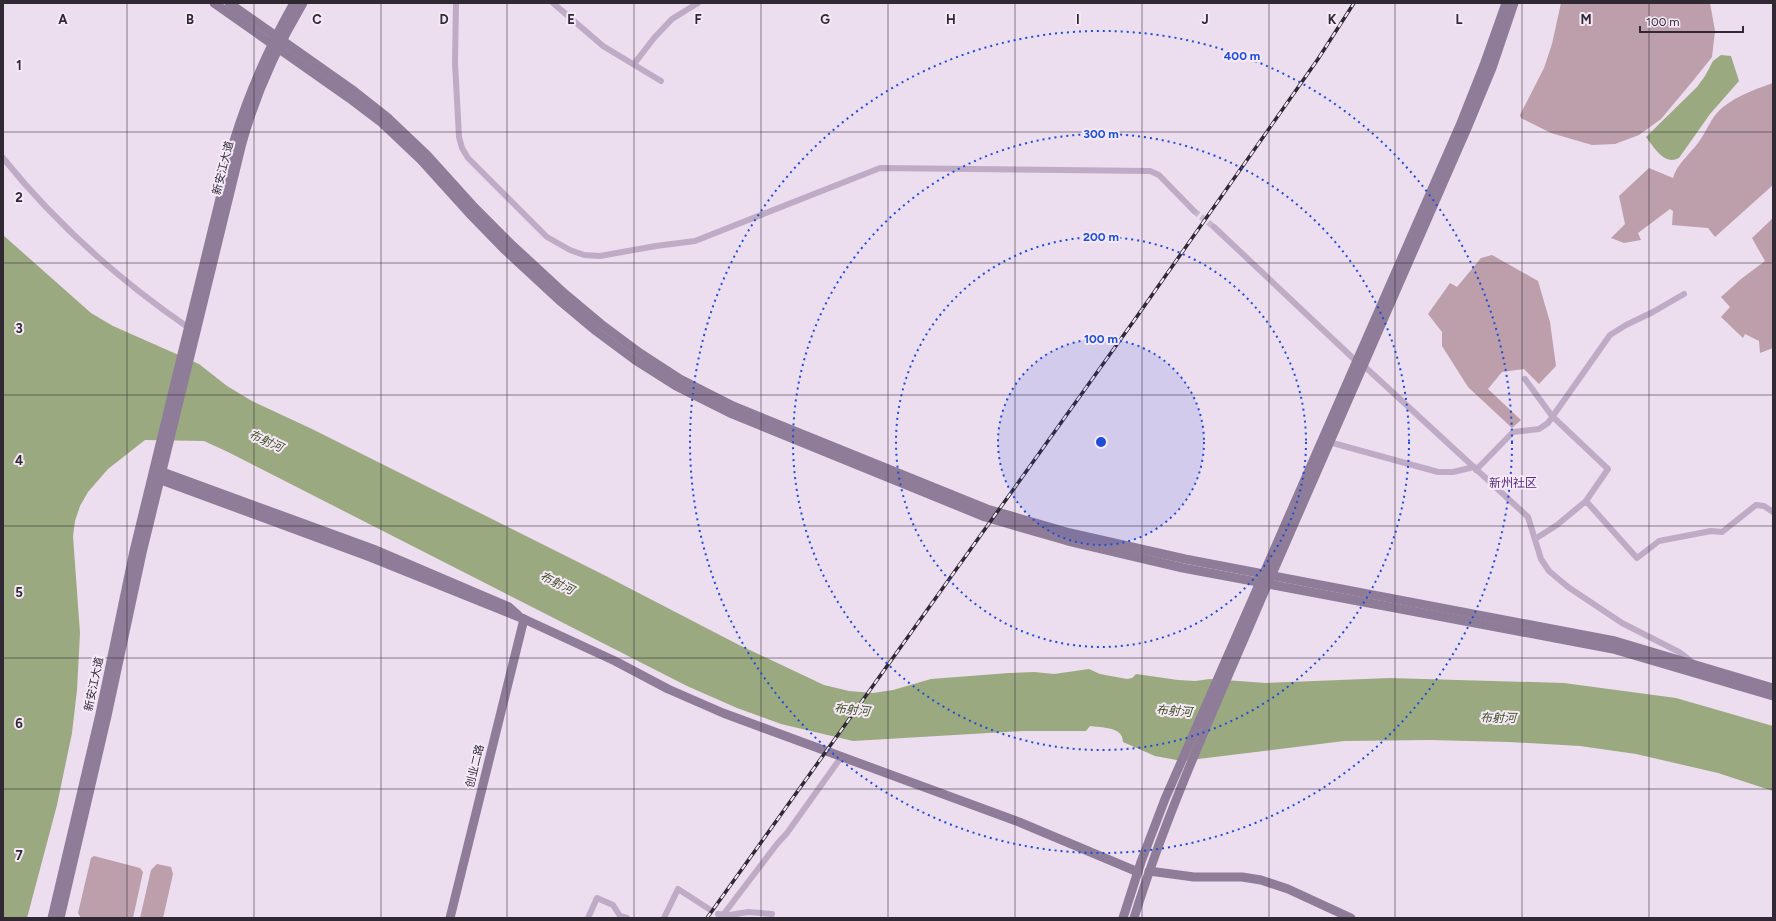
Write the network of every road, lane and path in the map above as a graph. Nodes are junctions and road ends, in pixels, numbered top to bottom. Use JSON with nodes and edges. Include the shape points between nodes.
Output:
{"nodes":[{"id":1,"x":214,"y":3,"type":"edge"},
{"id":2,"x":229,"y":3,"type":"edge"},
{"id":3,"x":294,"y":3,"type":"edge"},
{"id":4,"x":303,"y":3,"type":"edge"},
{"id":5,"x":456,"y":3,"type":"edge"},
{"id":6,"x":553,"y":3,"type":"edge"},
{"id":7,"x":698,"y":3,"type":"edge"},
{"id":8,"x":1506,"y":3,"type":"edge"},
{"id":9,"x":1514,"y":3,"type":"edge"},
{"id":10,"x":277,"y":42,"type":"junction"},
{"id":11,"x":634,"y":64,"type":"junction"},
{"id":12,"x":661,"y":81,"type":"dead end"},
{"id":13,"x":3,"y":158,"type":"edge"},
{"id":14,"x":1194,"y":211,"type":"tunnel mouth"},
{"id":15,"x":1214,"y":227,"type":"tunnel mouth"},
{"id":16,"x":1684,"y":294,"type":"dead end"},
{"id":17,"x":189,"y":328,"type":"junction"},
{"id":18,"x":189,"y":348,"type":"junction"},
{"id":19,"x":1360,"y":363,"type":"junction"},
{"id":20,"x":1525,"y":379,"type":"dead end"},
{"id":21,"x":1552,"y":416,"type":"junction"},
{"id":22,"x":1329,"y":442,"type":"junction"},
{"id":23,"x":1475,"y":468,"type":"junction"},
{"id":24,"x":157,"y":474,"type":"junction"},
{"id":25,"x":1586,"y":501,"type":"junction"},
{"id":26,"x":1773,"y":512,"type":"edge"},
{"id":27,"x":1535,"y":539,"type":"junction"},
{"id":28,"x":1266,"y":579,"type":"junction"},
{"id":29,"x":524,"y":619,"type":"junction"},
{"id":30,"x":1230,"y":662,"type":"junction"},
{"id":31,"x":1693,"y":663,"type":"junction"},
{"id":32,"x":1773,"y":688,"type":"edge"},
{"id":33,"x":1773,"y":696,"type":"edge"},
{"id":34,"x":842,"y":756,"type":"junction"},
{"id":35,"x":1149,"y":871,"type":"junction"},
{"id":36,"x":1138,"y":872,"type":"junction"},
{"id":37,"x":709,"y":909,"type":"dead end"},
{"id":38,"x":772,"y":914,"type":"dead end"},
{"id":39,"x":52,"y":918,"type":"edge"},
{"id":40,"x":60,"y":918,"type":"edge"},
{"id":41,"x":450,"y":918,"type":"edge"},
{"id":42,"x":588,"y":918,"type":"edge"},
{"id":43,"x":627,"y":918,"type":"edge"},
{"id":44,"x":664,"y":918,"type":"edge"},
{"id":45,"x":1123,"y":918,"type":"edge"},
{"id":46,"x":1134,"y":918,"type":"edge"},
{"id":47,"x":1351,"y":918,"type":"edge"}],
"edges":[{"from":1,"to":10,"type":"main road"},
{"from":2,"to":10,"type":"main road"},
{"from":3,"to":10,"type":"main road","name":"新安江大道"},
{"from":4,"to":10,"type":"main road","name":"新安江大道"},
{"from":5,"to":14,"type":"street","via":[[456,70],[459,137],[462,148],[468,158],[547,237],[577,253],[600,256],[695,241],[880,168],[1150,170],[1159,175]]},
{"from":6,"to":11,"type":"street","via":[[603,46]]},
{"from":7,"to":11,"type":"street","via":[[672,20]]},
{"from":8,"to":19,"type":"main road","via":[[1464,116]]},
{"from":9,"to":19,"type":"main road","via":[[1477,104]]},
{"from":10,"to":17,"type":"main road","name":"新安江大道","via":[[248,98],[234,141]]},
{"from":10,"to":18,"type":"main road","name":"新安江大道","via":[[242,143]]},
{"from":10,"to":28,"type":"main road","via":[[371,104],[403,131],[511,244],[582,309],[640,353],[698,389],[733,406],[988,510],[1119,545]]},
{"from":11,"to":12,"type":"street"},
{"from":13,"to":17,"type":"street","via":[[45,207],[78,240],[134,288]]},
{"from":15,"to":19,"type":"street"},
{"from":16,"to":21,"type":"street","via":[[1610,335]]},
{"from":17,"to":18,"type":"main road","name":"新安江大道"},
{"from":18,"to":24,"type":"main road","name":"新安江大道"},
{"from":19,"to":22,"type":"main road"},
{"from":19,"to":23,"type":"street"},
{"from":19,"to":28,"type":"main road"},
{"from":20,"to":21,"type":"street"},
{"from":21,"to":23,"type":"street","via":[[1540,429],[1512,432]]},
{"from":21,"to":25,"type":"street","via":[[1608,469]]},
{"from":22,"to":23,"type":"street","via":[[1438,472]]},
{"from":22,"to":28,"type":"main road"},
{"from":23,"to":27,"type":"street","via":[[1528,517]]},
{"from":24,"to":29,"type":"main road","via":[[373,549],[509,607]]},
{"from":24,"to":39,"type":"main road","name":"新安江大道","via":[[134,552],[100,714]]},
{"from":24,"to":40,"type":"main road","name":"新安江大道","via":[[107,716]]},
{"from":25,"to":26,"type":"street","via":[[1637,558],[1659,541],[1711,531],[1722,532],[1756,505],[1764,506]]},
{"from":25,"to":27,"type":"street","via":[[1557,526]]},
{"from":27,"to":31,"type":"street","via":[[1546,568],[1568,587],[1622,623],[1679,652]]},
{"from":28,"to":30,"type":"main road"},
{"from":28,"to":31,"type":"main road","via":[[1615,640]]},
{"from":28,"to":33,"type":"main road","via":[[1613,648]]},
{"from":29,"to":34,"type":"main road","via":[[696,701]]},
{"from":29,"to":41,"type":"main road","name":"创业二路"},
{"from":30,"to":35,"type":"main road"},
{"from":30,"to":36,"type":"main road","via":[[1174,779]]},
{"from":31,"to":32,"type":"main road"},
{"from":34,"to":36,"type":"main road","via":[[1019,822]]},
{"from":34,"to":38,"type":"street","via":[[786,833],[721,914]]},
{"from":35,"to":46,"type":"main road"},
{"from":35,"to":47,"type":"main road","via":[[1194,877],[1242,877],[1261,880],[1288,889]]},
{"from":36,"to":45,"type":"main road"},
{"from":37,"to":44,"type":"street","via":[[678,889]]},
{"from":42,"to":43,"type":"street","via":[[597,898],[613,905],[620,916]]}]}
